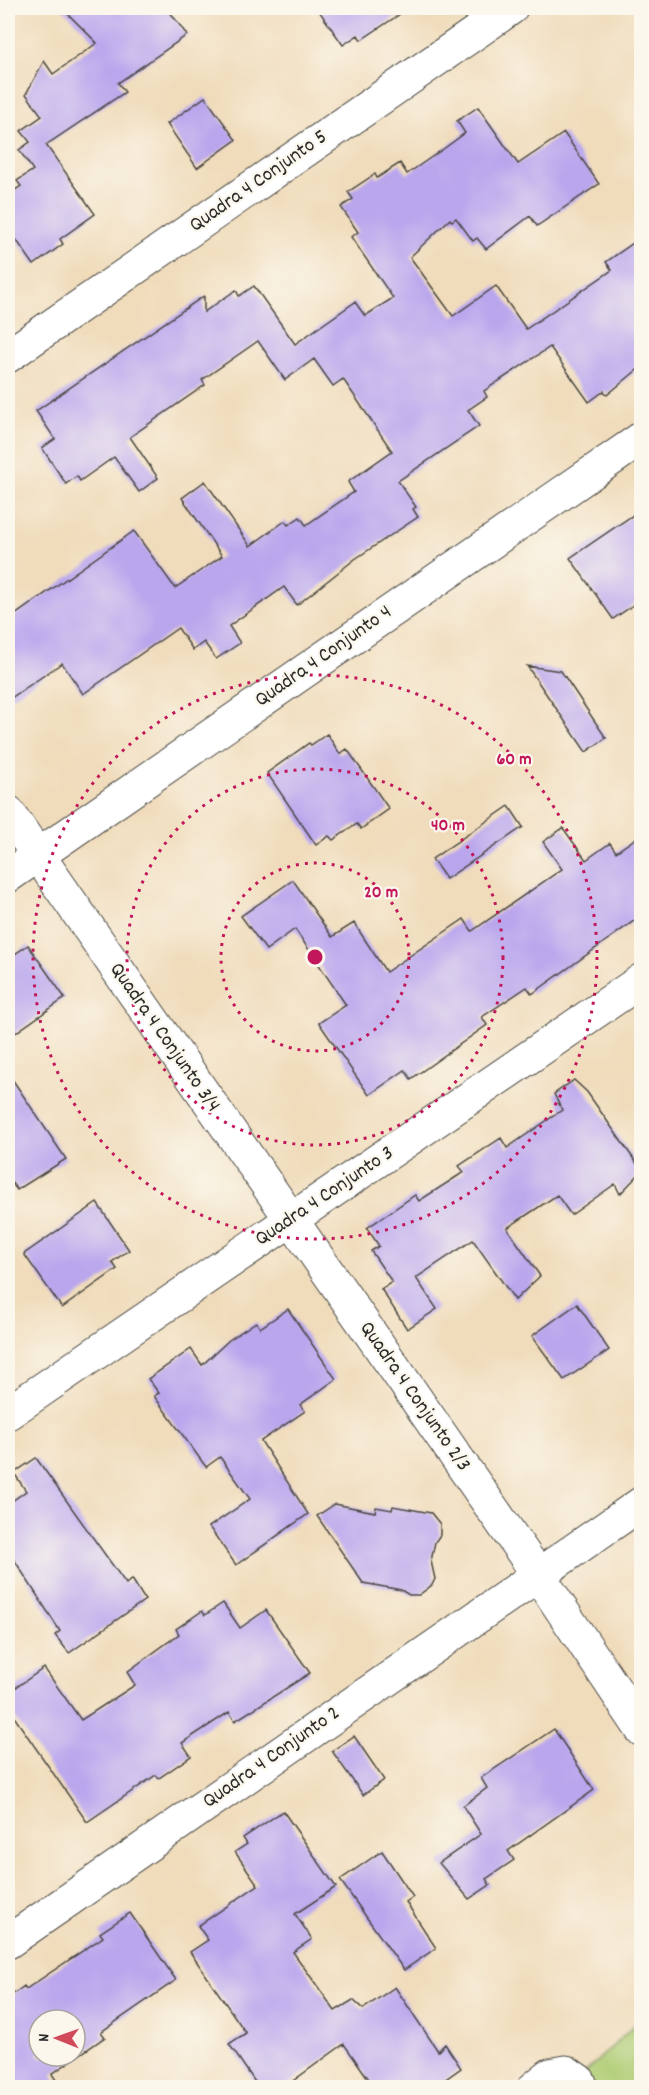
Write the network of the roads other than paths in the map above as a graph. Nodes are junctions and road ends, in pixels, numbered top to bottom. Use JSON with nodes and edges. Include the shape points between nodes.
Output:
{"nodes":[{"id":1,"x":511,"y":8,"type":"edge"},
{"id":2,"x":8,"y":356,"type":"edge"},
{"id":3,"x":642,"y":438,"type":"edge"},
{"id":4,"x":8,"y":812,"type":"edge"},
{"id":5,"x":38,"y":855,"type":"junction"},
{"id":6,"x":8,"y":876,"type":"edge"},
{"id":7,"x":642,"y":980,"type":"edge"},
{"id":8,"x":291,"y":1220,"type":"junction"},
{"id":9,"x":8,"y":1413,"type":"edge"},
{"id":10,"x":642,"y":1503,"type":"edge"},
{"id":11,"x":537,"y":1573,"type":"junction"},
{"id":12,"x":642,"y":1730,"type":"edge"},
{"id":13,"x":8,"y":1942,"type":"edge"},
{"id":14,"x":534,"y":2088,"type":"edge"},
{"id":15,"x":582,"y":2088,"type":"edge"}],
"edges":[{"from":1,"to":2,"type":"street","name":"Quadra 4 Conjunto 5"},
{"from":3,"to":5,"type":"street","name":"Quadra 4 Conjunto 4"},
{"from":4,"to":5,"type":"street","name":"Quadra 4 Conjunto 3/4"},
{"from":5,"to":6,"type":"street","name":"Quadra 4 Conjunto 4"},
{"from":5,"to":8,"type":"street","name":"Quadra 4 Conjunto 3/4"},
{"from":7,"to":8,"type":"street","name":"Quadra 4 Conjunto 3"},
{"from":8,"to":9,"type":"street","name":"Quadra 4 Conjunto 3"},
{"from":8,"to":11,"type":"street","name":"Quadra 4 Conjunto 2/3"},
{"from":10,"to":11,"type":"street"},
{"from":11,"to":12,"type":"street","name":"Quadra 4 Conjunto 2/3"},
{"from":11,"to":13,"type":"street","name":"Quadra 4 Conjunto 2"},
{"from":14,"to":15,"type":"street","via":[[550,2075],[566,2072],[579,2080]]}]}
